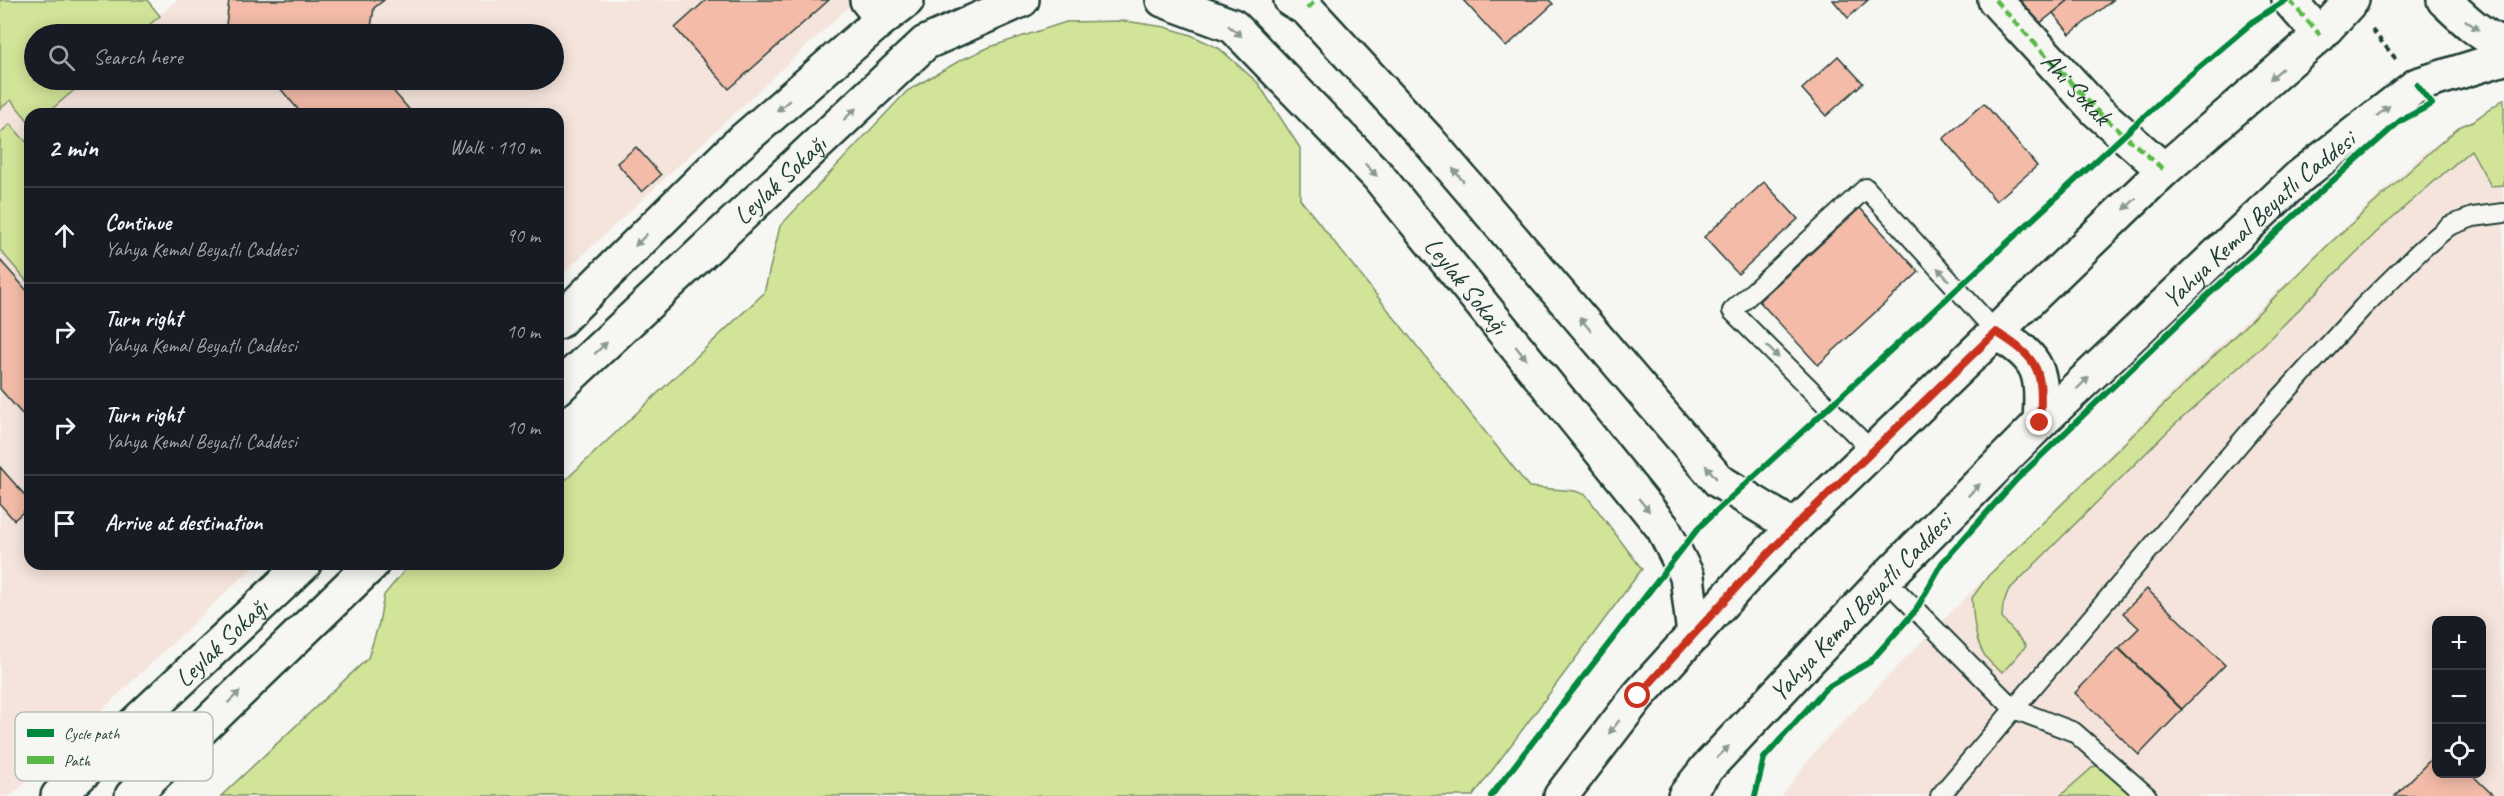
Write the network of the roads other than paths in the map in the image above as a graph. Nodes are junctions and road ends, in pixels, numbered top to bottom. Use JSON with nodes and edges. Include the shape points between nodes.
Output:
{"nodes":[{"id":1,"x":1022,"y":0,"type":"edge"},
{"id":2,"x":1163,"y":0,"type":"edge"},
{"id":3,"x":1995,"y":0,"type":"edge"},
{"id":4,"x":2289,"y":0,"type":"edge"},
{"id":5,"x":2444,"y":0,"type":"edge"},
{"id":6,"x":2351,"y":2,"type":"edge"},
{"id":7,"x":1305,"y":3,"type":"edge"},
{"id":8,"x":886,"y":6,"type":"edge"},
{"id":9,"x":2320,"y":36,"type":"junction"},
{"id":10,"x":2504,"y":45,"type":"edge"},
{"id":11,"x":2504,"y":58,"type":"edge"},
{"id":12,"x":2164,"y":170,"type":"junction"},
{"id":13,"x":2504,"y":213,"type":"edge"},
{"id":14,"x":564,"y":316,"type":"edge"},
{"id":15,"x":1996,"y":332,"type":"junction"},
{"id":16,"x":564,"y":382,"type":"edge"},
{"id":17,"x":2040,"y":423,"type":"junction"},
{"id":18,"x":1873,"y":452,"type":"junction"},
{"id":19,"x":1794,"y":527,"type":"junction"},
{"id":20,"x":298,"y":570,"type":"edge"},
{"id":21,"x":366,"y":570,"type":"edge"},
{"id":22,"x":1885,"y":579,"type":"junction"},
{"id":23,"x":1694,"y":635,"type":"junction"},
{"id":24,"x":2014,"y":709,"type":"junction"},
{"id":25,"x":147,"y":712,"type":"edge"},
{"id":26,"x":213,"y":718,"type":"edge"},
{"id":27,"x":74,"y":781,"type":"edge"},
{"id":28,"x":148,"y":781,"type":"edge"},
{"id":29,"x":58,"y":796,"type":"edge"},
{"id":30,"x":132,"y":796,"type":"edge"},
{"id":31,"x":1561,"y":796,"type":"edge"},
{"id":32,"x":1685,"y":796,"type":"edge"},
{"id":33,"x":1940,"y":796,"type":"edge"},
{"id":34,"x":2147,"y":796,"type":"edge"}],
"edges":[{"from":16,"to":1,"type":"street","name":"Leylak Sokağı","one_way":true,"via":[[925,44]]},
{"from":2,"to":23,"type":"street","name":"Leylak Sokağı","one_way":true,"via":[[1233,26],[1378,176],[1662,528],[1687,576]]},
{"from":3,"to":12,"type":"street","name":"Ahi Sokak","via":[[2097,111]]},
{"from":4,"to":9,"type":"street"},
{"from":5,"to":10,"type":"street","one_way":true,"via":[[2464,20]]},
{"from":6,"to":9,"type":"street"},
{"from":19,"to":7,"type":"street","one_way":true,"via":[[1719,481],[1428,140]]},
{"from":8,"to":14,"type":"street","name":"Leylak Sokağı","one_way":true,"via":[[735,147]]},
{"from":9,"to":12,"type":"street","one_way":true},
{"from":17,"to":11,"type":"street","name":"Yahya Kemal Beyatlı Caddesi","one_way":true,"via":[[2299,177],[2417,85]]},
{"from":12,"to":15,"type":"street","one_way":true},
{"from":13,"to":24,"type":"lane","via":[[2473,217],[2449,226],[2364,306],[2252,429]]},
{"from":15,"to":17,"type":"street","via":[[2023,349],[2037,368],[2042,392]]},
{"from":15,"to":18,"type":"street"},
{"from":15,"to":18,"type":"lane","one_way":true,"via":[[1866,188],[1732,310]]},
{"from":22,"to":17,"type":"street","name":"Yahya Kemal Beyatlı Caddesi","one_way":true},
{"from":18,"to":19,"type":"street"},
{"from":19,"to":23,"type":"street"},
{"from":20,"to":25,"type":"street","name":"Leylak Sokağı"},
{"from":26,"to":21,"type":"street","name":"Leylak Sokağı","one_way":true},
{"from":22,"to":24,"type":"lane"},
{"from":32,"to":22,"type":"street","name":"Yahya Kemal Beyatlı Caddesi","one_way":true},
{"from":23,"to":31,"type":"street","one_way":true,"via":[[1638,696]]},
{"from":24,"to":33,"type":"lane"},
{"from":24,"to":34,"type":"lane","via":[[2074,732]]},
{"from":27,"to":29,"type":"street","name":"Leylak Sokağı"},
{"from":30,"to":28,"type":"street","name":"Leylak Sokağı","one_way":true}]}
